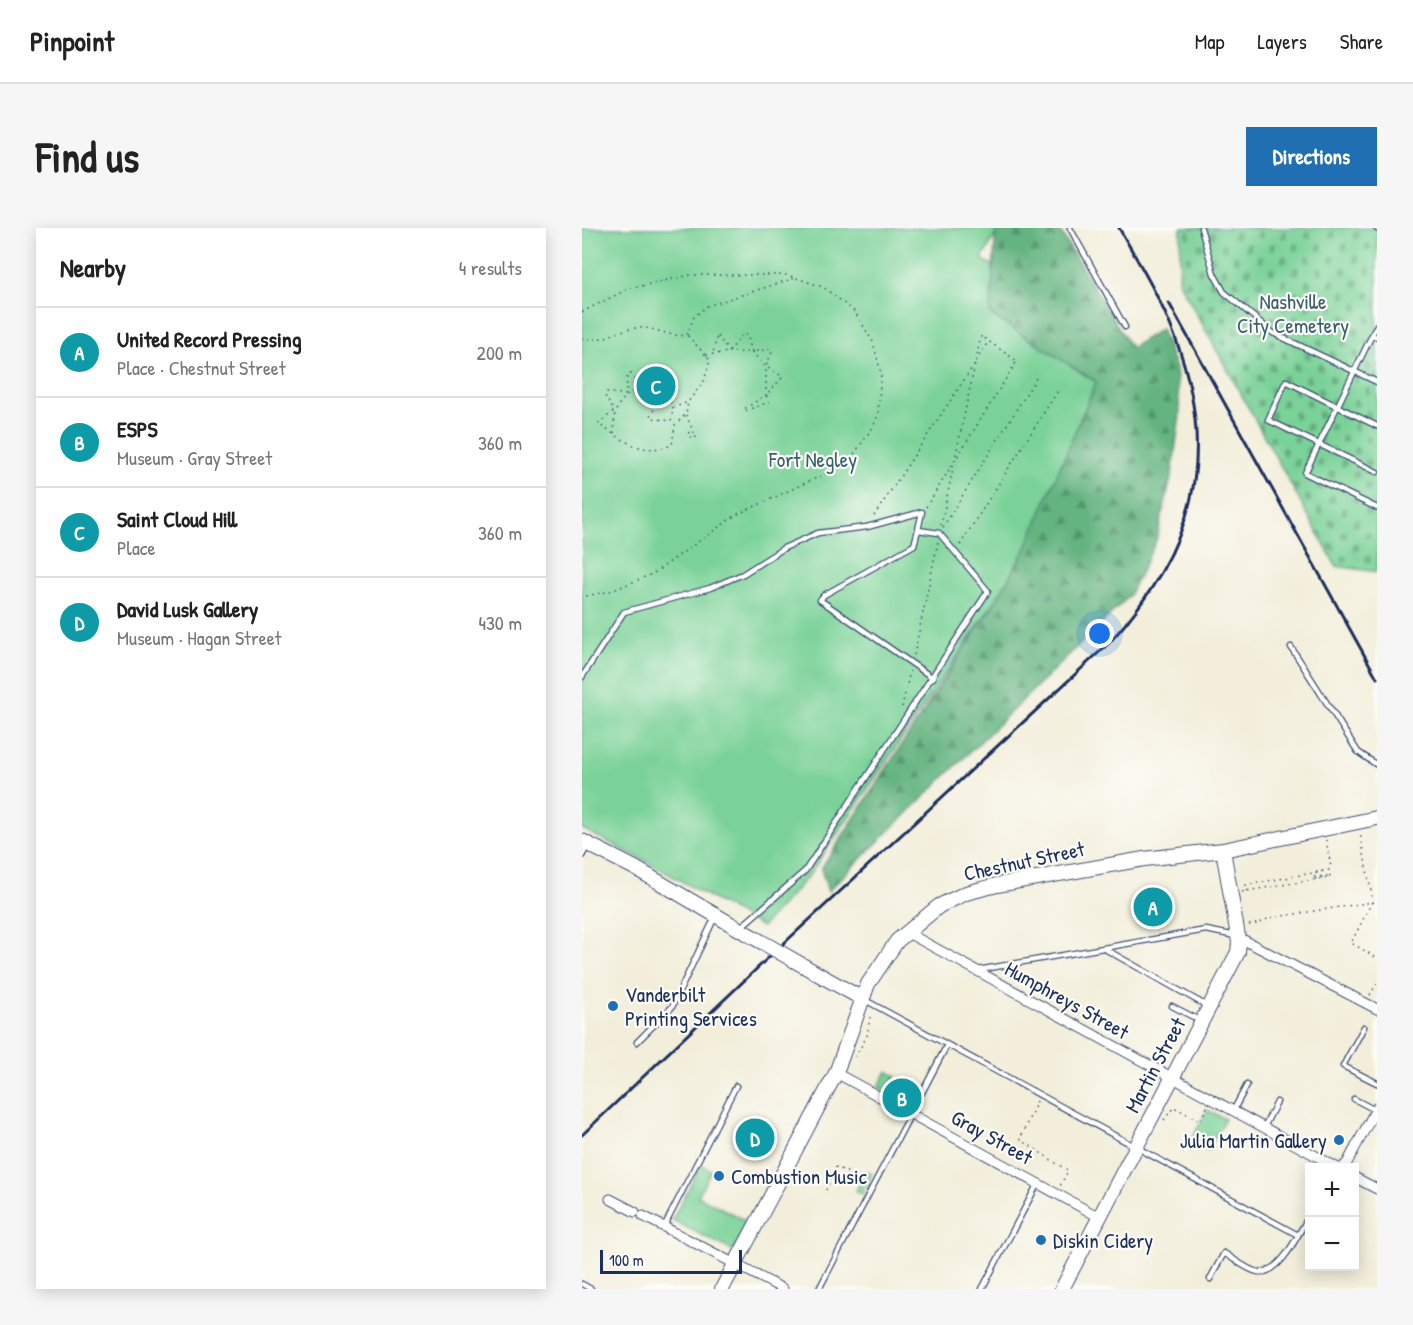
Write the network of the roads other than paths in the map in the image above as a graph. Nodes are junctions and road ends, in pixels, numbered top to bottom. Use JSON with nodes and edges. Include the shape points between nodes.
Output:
{"nodes":[{"id":1,"x":1070,"y":228,"type":"edge"},
{"id":2,"x":1201,"y":228,"type":"edge"},
{"id":3,"x":1377,"y":325,"type":"edge"},
{"id":4,"x":1125,"y":327,"type":"dead end"},
{"id":5,"x":1375,"y":336,"type":"edge"},
{"id":6,"x":1354,"y":371,"type":"junction"},
{"id":7,"x":1377,"y":382,"type":"edge"},
{"id":8,"x":1337,"y":406,"type":"junction"},
{"id":9,"x":1377,"y":426,"type":"edge"},
{"id":10,"x":1319,"y":444,"type":"junction"},
{"id":11,"x":1377,"y":472,"type":"edge"},
{"id":12,"x":1377,"y":508,"type":"edge"},
{"id":13,"x":918,"y":530,"type":"junction"},
{"id":14,"x":1291,"y":647,"type":"dead end"},
{"id":15,"x":582,"y":677,"type":"edge"},
{"id":16,"x":933,"y":678,"type":"junction"},
{"id":17,"x":1377,"y":765,"type":"edge"},
{"id":18,"x":1377,"y":818,"type":"edge"},
{"id":19,"x":584,"y":847,"type":"edge"},
{"id":20,"x":1223,"y":850,"type":"junction"},
{"id":21,"x":716,"y":915,"type":"junction"},
{"id":22,"x":742,"y":931,"type":"junction"},
{"id":23,"x":1242,"y":931,"type":"junction"},
{"id":24,"x":906,"y":932,"type":"junction"},
{"id":25,"x":1103,"y":948,"type":"junction"},
{"id":26,"x":976,"y":971,"type":"junction"},
{"id":27,"x":866,"y":1001,"type":"junction"},
{"id":28,"x":1172,"y":1006,"type":"dead end"},
{"id":29,"x":1209,"y":1008,"type":"junction"},
{"id":30,"x":1377,"y":1009,"type":"edge"},
{"id":31,"x":1202,"y":1022,"type":"junction"},
{"id":32,"x":1364,"y":1027,"type":"dead end"},
{"id":33,"x":637,"y":1042,"type":"dead end"},
{"id":34,"x":947,"y":1045,"type":"junction"},
{"id":35,"x":836,"y":1073,"type":"junction"},
{"id":36,"x":1172,"y":1078,"type":"junction"},
{"id":37,"x":1377,"y":1083,"type":"edge"},
{"id":38,"x":1246,"y":1085,"type":"dead end"},
{"id":39,"x":736,"y":1086,"type":"dead end"},
{"id":40,"x":1354,"y":1099,"type":"dead end"},
{"id":41,"x":1277,"y":1102,"type":"dead end"},
{"id":42,"x":1376,"y":1109,"type":"edge"},
{"id":43,"x":1233,"y":1111,"type":"junction"},
{"id":44,"x":911,"y":1113,"type":"junction"},
{"id":45,"x":1264,"y":1127,"type":"junction"},
{"id":46,"x":1136,"y":1146,"type":"junction"},
{"id":47,"x":1332,"y":1163,"type":"edge"},
{"id":48,"x":1347,"y":1163,"type":"edge"},
{"id":49,"x":1359,"y":1180,"type":"edge"},
{"id":50,"x":1038,"y":1183,"type":"junction"},
{"id":51,"x":1377,"y":1189,"type":"edge"},
{"id":52,"x":610,"y":1199,"type":"dead end"},
{"id":53,"x":1099,"y":1217,"type":"junction"},
{"id":54,"x":1308,"y":1217,"type":"edge"},
{"id":55,"x":664,"y":1227,"type":"junction"},
{"id":56,"x":1298,"y":1234,"type":"junction"},
{"id":57,"x":735,"y":1264,"type":"junction"},
{"id":58,"x":1210,"y":1279,"type":"dead end"},
{"id":59,"x":582,"y":1284,"type":"edge"},
{"id":60,"x":591,"y":1289,"type":"edge"},
{"id":61,"x":722,"y":1289,"type":"edge"},
{"id":62,"x":783,"y":1289,"type":"edge"},
{"id":63,"x":819,"y":1289,"type":"edge"},
{"id":64,"x":982,"y":1289,"type":"edge"},
{"id":65,"x":1062,"y":1289,"type":"edge"}],
"edges":[{"from":1,"to":4,"type":"lane"},
{"from":2,"to":6,"type":"lane","via":[[1214,274],[1224,292],[1273,333]]},
{"from":3,"to":5,"type":"lane"},
{"from":5,"to":6,"type":"lane"},
{"from":6,"to":7,"type":"lane"},
{"from":6,"to":8,"type":"lane"},
{"from":8,"to":9,"type":"lane"},
{"from":8,"to":10,"type":"lane"},
{"from":8,"to":10,"type":"lane","via":[[1286,381],[1268,420]]},
{"from":10,"to":11,"type":"lane"},
{"from":10,"to":12,"type":"lane","via":[[1305,473]]},
{"from":13,"to":15,"type":"lane","via":[[922,512],[867,527],[818,532],[710,588],[624,612]]},
{"from":13,"to":16,"type":"lane","via":[[939,533],[988,591]]},
{"from":13,"to":16,"type":"lane","via":[[914,545],[820,600]]},
{"from":14,"to":17,"type":"lane","via":[[1358,752]]},
{"from":16,"to":22,"type":"lane","via":[[806,871]]},
{"from":18,"to":20,"type":"street","name":"Chestnut Street"},
{"from":19,"to":21,"type":"street","via":[[635,867]]},
{"from":20,"to":23,"type":"street","name":"Martin Street"},
{"from":20,"to":24,"type":"street","name":"Chestnut Street","via":[[1144,859],[966,893],[939,906]]},
{"from":21,"to":22,"type":"street"},
{"from":21,"to":33,"type":"lane","via":[[672,1007]]},
{"from":22,"to":27,"type":"street","bridge":true},
{"from":23,"to":25,"type":"lane","via":[[1206,930]]},
{"from":23,"to":29,"type":"street","name":"Martin Street","via":[[1238,952]]},
{"from":23,"to":30,"type":"street"},
{"from":24,"to":26,"type":"street","name":"Humphreys Street"},
{"from":24,"to":27,"type":"street","name":"Chestnut Street","via":[[885,955]]},
{"from":25,"to":26,"type":"lane"},
{"from":25,"to":29,"type":"lane"},
{"from":26,"to":36,"type":"street","name":"Humphreys Street"},
{"from":27,"to":34,"type":"lane"},
{"from":27,"to":35,"type":"street","name":"Chestnut Street"},
{"from":28,"to":31,"type":"lane"},
{"from":29,"to":31,"type":"street","name":"Martin Street"},
{"from":31,"to":36,"type":"street","name":"Martin Street"},
{"from":32,"to":37,"type":"lane","via":[[1343,1066]]},
{"from":34,"to":44,"type":"lane"},
{"from":34,"to":46,"type":"lane"},
{"from":35,"to":44,"type":"street","name":"Gray Street"},
{"from":35,"to":57,"type":"street","name":"Chestnut Street"},
{"from":36,"to":43,"type":"street","name":"Humphreys Street"},
{"from":36,"to":46,"type":"street","name":"Martin Street"},
{"from":38,"to":43,"type":"lane"},
{"from":39,"to":55,"type":"lane"},
{"from":40,"to":42,"type":"lane"},
{"from":41,"to":45,"type":"lane"},
{"from":42,"to":48,"type":"street"},
{"from":43,"to":45,"type":"street","name":"Humphreys Street"},
{"from":44,"to":50,"type":"street","name":"Gray Street"},
{"from":44,"to":63,"type":"lane"},
{"from":45,"to":47,"type":"street","name":"Humphreys Street"},
{"from":46,"to":53,"type":"street","name":"Martin Street"},
{"from":46,"to":56,"type":"lane"},
{"from":49,"to":51,"type":"street"},
{"from":50,"to":53,"type":"street","name":"Gray Street"},
{"from":50,"to":64,"type":"lane"},
{"from":52,"to":55,"type":"street"},
{"from":53,"to":65,"type":"street","name":"Martin Street"},
{"from":54,"to":56,"type":"lane"},
{"from":55,"to":57,"type":"street"},
{"from":56,"to":58,"type":"lane","via":[[1281,1263],[1270,1270],[1258,1272],[1224,1253]]},
{"from":57,"to":61,"type":"street","name":"Chestnut Street"},
{"from":57,"to":62,"type":"street"},
{"from":59,"to":60,"type":"lane"}]}
